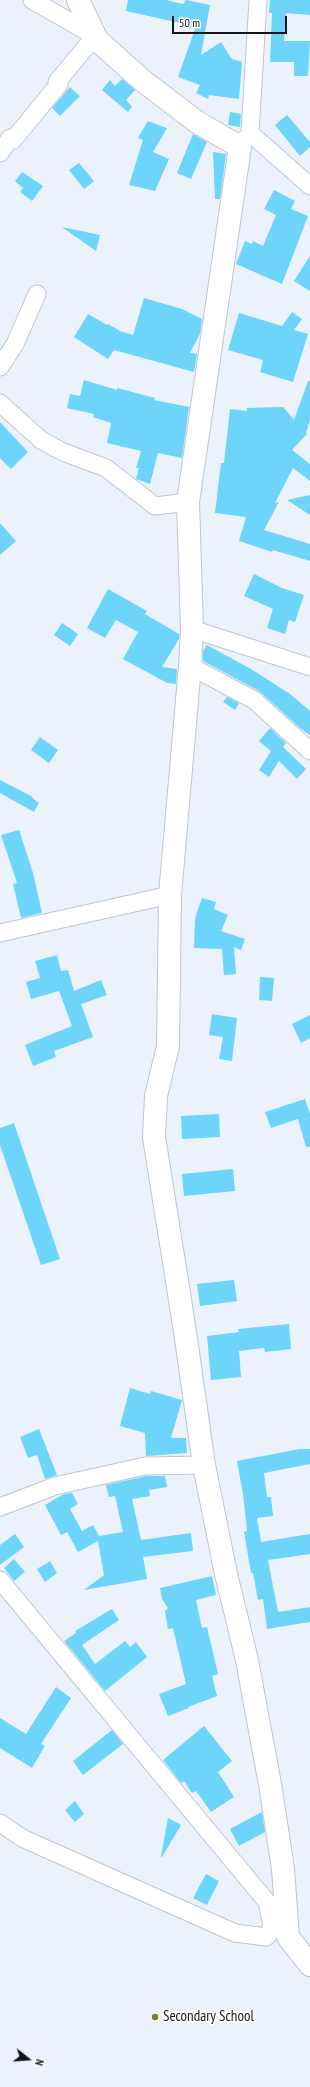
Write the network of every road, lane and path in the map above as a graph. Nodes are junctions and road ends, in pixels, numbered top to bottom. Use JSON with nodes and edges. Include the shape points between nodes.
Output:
{"nodes":[{"id":1,"x":32,"y":0,"type":"edge"},
{"id":2,"x":78,"y":0,"type":"edge"},
{"id":3,"x":258,"y":0,"type":"edge"},
{"id":4,"x":96,"y":38,"type":"junction"},
{"id":5,"x":245,"y":140,"type":"junction"},
{"id":6,"x":0,"y":153,"type":"edge"},
{"id":7,"x":310,"y":186,"type":"edge"},
{"id":8,"x":37,"y":294,"type":"dead end"},
{"id":9,"x":0,"y":367,"type":"edge"},
{"id":10,"x":0,"y":403,"type":"edge"},
{"id":11,"x":188,"y":502,"type":"junction"},
{"id":12,"x":192,"y":628,"type":"junction"},
{"id":13,"x":190,"y":666,"type":"junction"},
{"id":14,"x":310,"y":667,"type":"edge"},
{"id":15,"x":310,"y":751,"type":"edge"},
{"id":16,"x":170,"y":895,"type":"junction"},
{"id":17,"x":0,"y":933,"type":"edge"},
{"id":18,"x":204,"y":1465,"type":"junction"},
{"id":19,"x":0,"y":1507,"type":"edge"},
{"id":20,"x":0,"y":1580,"type":"edge"},
{"id":21,"x":0,"y":1823,"type":"edge"},
{"id":22,"x":280,"y":1932,"type":"junction"},
{"id":23,"x":310,"y":1965,"type":"edge"}],
"edges":[{"from":1,"to":4,"type":"street"},
{"from":2,"to":4,"type":"main road"},
{"from":3,"to":5,"type":"street"},
{"from":4,"to":5,"type":"main road","via":[[143,81],[197,122]]},
{"from":4,"to":6,"type":"street"},
{"from":5,"to":7,"type":"street"},
{"from":5,"to":11,"type":"main road"},
{"from":8,"to":9,"type":"street","via":[[15,344]]},
{"from":10,"to":11,"type":"street","via":[[41,440],[63,452],[106,468],[155,506]]},
{"from":11,"to":12,"type":"main road"},
{"from":12,"to":13,"type":"main road"},
{"from":12,"to":14,"type":"street"},
{"from":13,"to":15,"type":"street","via":[[254,700]]},
{"from":13,"to":16,"type":"main road"},
{"from":16,"to":17,"type":"street"},
{"from":16,"to":18,"type":"main road","via":[[168,1046],[156,1096],[154,1137]]},
{"from":18,"to":19,"type":"street","via":[[145,1466],[55,1486]]},
{"from":18,"to":22,"type":"main road","via":[[247,1660],[271,1790],[283,1869]]},
{"from":20,"to":22,"type":"street","via":[[267,1902]]},
{"from":21,"to":22,"type":"street","via":[[22,1838],[235,1933],[266,1937],[272,1924]]},
{"from":22,"to":23,"type":"main road"}]}
